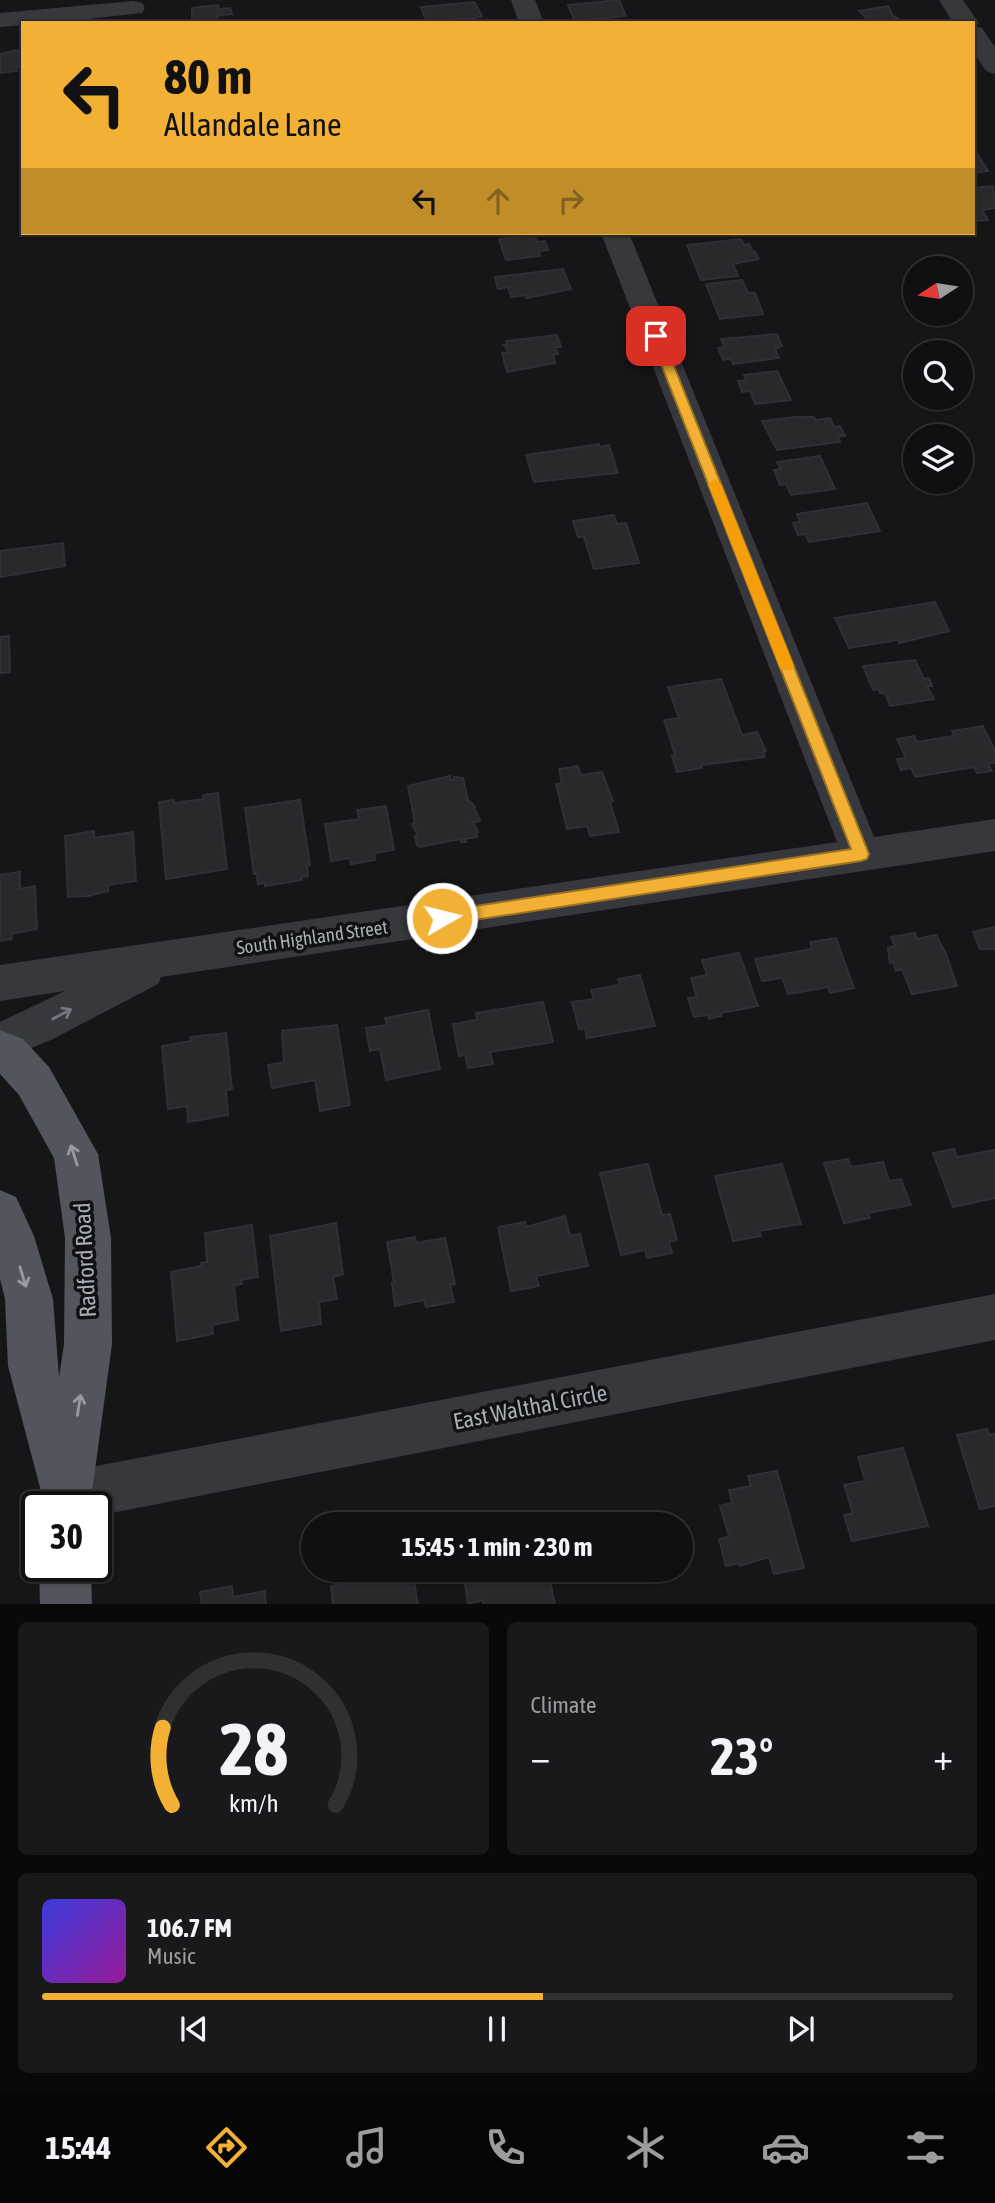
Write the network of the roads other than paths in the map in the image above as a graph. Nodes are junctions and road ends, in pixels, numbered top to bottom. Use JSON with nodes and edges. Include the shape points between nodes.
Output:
{"nodes":[{"id":1,"x":523,"y":0,"type":"edge"},
{"id":2,"x":951,"y":0,"type":"edge"},
{"id":3,"x":133,"y":8,"type":"dead end"},
{"id":4,"x":0,"y":20,"type":"edge"},
{"id":5,"x":531,"y":21,"type":"edge"},
{"id":6,"x":965,"y":21,"type":"edge"},
{"id":7,"x":975,"y":36,"type":"edge"},
{"id":8,"x":995,"y":66,"type":"edge"},
{"id":9,"x":616,"y":235,"type":"edge"},
{"id":10,"x":995,"y":835,"type":"edge"},
{"id":11,"x":861,"y":854,"type":"junction"},
{"id":12,"x":170,"y":957,"type":"junction"},
{"id":13,"x":0,"y":983,"type":"edge"},
{"id":14,"x":0,"y":1042,"type":"edge"},
{"id":15,"x":0,"y":1049,"type":"edge"},
{"id":16,"x":0,"y":1212,"type":"edge"},
{"id":17,"x":995,"y":1317,"type":"edge"},
{"id":18,"x":62,"y":1491,"type":"edge"},
{"id":19,"x":67,"y":1491,"type":"edge"},
{"id":20,"x":112,"y":1493,"type":"edge"},
{"id":21,"x":65,"y":1582,"type":"edge"},
{"id":22,"x":66,"y":1604,"type":"edge"}],
"edges":[{"from":1,"to":5,"type":"street"},
{"from":2,"to":6,"type":"street"},
{"from":3,"to":4,"type":"street"},
{"from":7,"to":8,"type":"street"},
{"from":9,"to":11,"type":"street"},
{"from":10,"to":11,"type":"street","name":"South Highland Street"},
{"from":11,"to":12,"type":"street","name":"South Highland Street"},
{"from":12,"to":13,"type":"street","name":"South Highland Street"},
{"from":14,"to":12,"type":"street","name":"South Highland Street","one_way":true},
{"from":19,"to":15,"type":"main road","name":"Radford Road","one_way":true,"via":[[88,1343],[88,1238],[78,1166],[76,1154],[34,1081]]},
{"from":16,"to":18,"type":"main road","one_way":true,"via":[[30,1299],[32,1366]]},
{"from":17,"to":20,"type":"street","name":"East Walthal Circle"},
{"from":21,"to":22,"type":"main road"}]}
